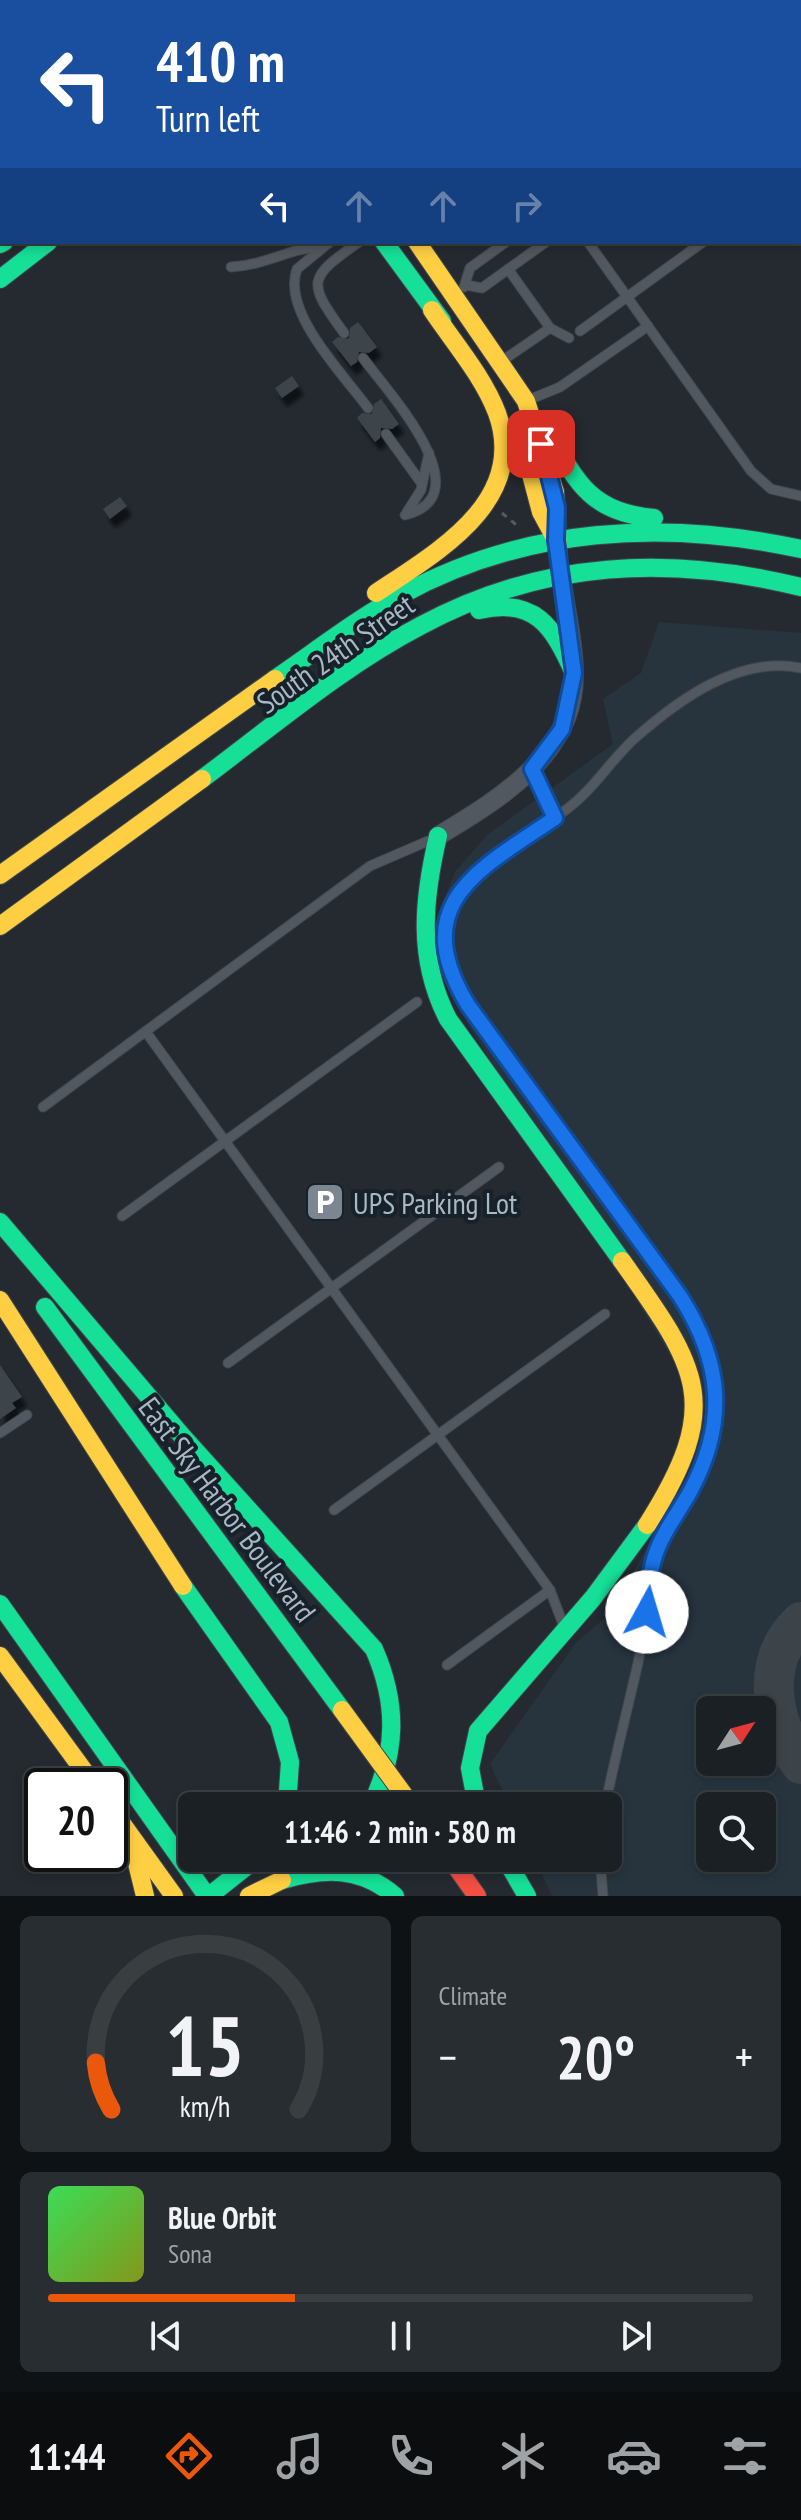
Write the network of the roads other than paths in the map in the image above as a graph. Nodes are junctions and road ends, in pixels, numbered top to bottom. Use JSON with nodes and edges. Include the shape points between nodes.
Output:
{"nodes":[{"id":1,"x":45,"y":244,"type":"edge"},
{"id":2,"x":326,"y":244,"type":"edge"},
{"id":3,"x":356,"y":244,"type":"edge"},
{"id":4,"x":385,"y":244,"type":"edge"},
{"id":5,"x":419,"y":244,"type":"edge"},
{"id":6,"x":503,"y":244,"type":"edge"},
{"id":7,"x":543,"y":244,"type":"edge"},
{"id":8,"x":589,"y":244,"type":"edge"},
{"id":9,"x":688,"y":246,"type":"edge"},
{"id":10,"x":231,"y":267,"type":"dead end"},
{"id":11,"x":508,"y":269,"type":"junction"},
{"id":12,"x":0,"y":279,"type":"edge"},
{"id":13,"x":460,"y":289,"type":"junction"},
{"id":14,"x":628,"y":296,"type":"junction"},
{"id":15,"x":432,"y":310,"type":"junction"},
{"id":16,"x":648,"y":326,"type":"junction"},
{"id":17,"x":550,"y":328,"type":"junction"},
{"id":18,"x":580,"y":331,"type":"dead end"},
{"id":19,"x":344,"y":333,"type":"dead end"},
{"id":20,"x":569,"y":338,"type":"dead end"},
{"id":21,"x":363,"y":358,"type":"dead end"},
{"id":22,"x":502,"y":361,"type":"junction"},
{"id":23,"x":526,"y":401,"type":"junction"},
{"id":24,"x":368,"y":408,"type":"dead end"},
{"id":25,"x":386,"y":434,"type":"dead end"},
{"id":26,"x":429,"y":453,"type":"junction"},
{"id":27,"x":422,"y":484,"type":"junction"},
{"id":28,"x":801,"y":496,"type":"edge"},
{"id":29,"x":556,"y":540,"type":"junction"},
{"id":30,"x":792,"y":547,"type":"edge"},
{"id":31,"x":561,"y":575,"type":"junction"},
{"id":32,"x":801,"y":587,"type":"edge"},
{"id":33,"x":801,"y":668,"type":"edge"},
{"id":34,"x":574,"y":673,"type":"junction"},
{"id":35,"x":258,"y":688,"type":"junction"},
{"id":36,"x":287,"y":720,"type":"junction"},
{"id":37,"x":532,"y":769,"type":"junction"},
{"id":38,"x":555,"y":818,"type":"junction"},
{"id":39,"x":438,"y":836,"type":"junction"},
{"id":40,"x":0,"y":875,"type":"edge"},
{"id":41,"x":0,"y":926,"type":"edge"},
{"id":42,"x":417,"y":1002,"type":"dead end"},
{"id":43,"x":146,"y":1032,"type":"junction"},
{"id":44,"x":43,"y":1107,"type":"dead end"},
{"id":45,"x":225,"y":1141,"type":"junction"},
{"id":46,"x":499,"y":1167,"type":"dead end"},
{"id":47,"x":122,"y":1216,"type":"dead end"},
{"id":48,"x":0,"y":1222,"type":"edge"},
{"id":49,"x":0,"y":1244,"type":"edge"},
{"id":50,"x":331,"y":1288,"type":"junction"},
{"id":51,"x":5,"y":1294,"type":"edge"},
{"id":52,"x":605,"y":1314,"type":"dead end"},
{"id":53,"x":228,"y":1363,"type":"dead end"},
{"id":54,"x":27,"y":1415,"type":"dead end"},
{"id":55,"x":0,"y":1433,"type":"edge"},
{"id":56,"x":437,"y":1435,"type":"junction"},
{"id":57,"x":334,"y":1510,"type":"dead end"},
{"id":58,"x":204,"y":1555,"type":"dead end"},
{"id":59,"x":550,"y":1590,"type":"junction"},
{"id":60,"x":0,"y":1604,"type":"edge"},
{"id":61,"x":566,"y":1630,"type":"junction"},
{"id":62,"x":0,"y":1656,"type":"edge"},
{"id":63,"x":447,"y":1665,"type":"dead end"},
{"id":64,"x":82,"y":1768,"type":"edge"},
{"id":65,"x":360,"y":1770,"type":"dead end"},
{"id":66,"x":288,"y":1792,"type":"edge"},
{"id":67,"x":376,"y":1792,"type":"edge"},
{"id":68,"x":378,"y":1792,"type":"edge"},
{"id":69,"x":402,"y":1792,"type":"edge"},
{"id":70,"x":474,"y":1792,"type":"edge"},
{"id":71,"x":608,"y":1792,"type":"edge"},
{"id":72,"x":128,"y":1833,"type":"edge"},
{"id":73,"x":128,"y":1844,"type":"edge"},
{"id":74,"x":239,"y":1872,"type":"edge"},
{"id":75,"x":294,"y":1872,"type":"edge"},
{"id":76,"x":460,"y":1872,"type":"edge"},
{"id":77,"x":513,"y":1872,"type":"edge"},
{"id":78,"x":601,"y":1872,"type":"edge"},
{"id":79,"x":282,"y":1880,"type":"junction"},
{"id":80,"x":145,"y":1896,"type":"edge"},
{"id":81,"x":174,"y":1896,"type":"edge"},
{"id":82,"x":208,"y":1896,"type":"edge"},
{"id":83,"x":249,"y":1896,"type":"edge"},
{"id":84,"x":395,"y":1896,"type":"edge"},
{"id":85,"x":477,"y":1896,"type":"edge"},
{"id":86,"x":527,"y":1896,"type":"edge"},
{"id":87,"x":603,"y":1896,"type":"edge"}],
"edges":[{"from":1,"to":12,"type":"main road"},
{"from":2,"to":10,"type":"lane","via":[[300,247],[258,266]]},
{"from":2,"to":24,"type":"lane","via":[[297,269],[293,294],[302,319]]},
{"from":3,"to":19,"type":"lane","via":[[322,267],[318,280],[324,304]]},
{"from":4,"to":15,"type":"main road"},
{"from":5,"to":13,"type":"main road"},
{"from":6,"to":13,"type":"lane","via":[[470,268]]},
{"from":7,"to":11,"type":"lane"},
{"from":8,"to":14,"type":"lane"},
{"from":9,"to":14,"type":"lane"},
{"from":11,"to":13,"type":"lane","via":[[482,288]]},
{"from":11,"to":17,"type":"lane"},
{"from":13,"to":15,"type":"main road"},
{"from":13,"to":22,"type":"main road"},
{"from":14,"to":16,"type":"lane"},
{"from":14,"to":18,"type":"lane"},
{"from":15,"to":29,"type":"main road","via":[[509,410],[527,452],[541,512]]},
{"from":15,"to":35,"type":"main road","via":[[498,415],[504,456],[497,487],[469,525],[299,648]]},
{"from":16,"to":23,"type":"lane","via":[[560,387]]},
{"from":16,"to":28,"type":"lane","via":[[751,471],[771,489]]},
{"from":17,"to":20,"type":"lane"},
{"from":17,"to":22,"type":"lane"},
{"from":21,"to":26,"type":"lane"},
{"from":22,"to":23,"type":"main road"},
{"from":23,"to":29,"type":"main road","via":[[555,492]]},
{"from":23,"to":30,"type":"main road","via":[[580,486],[601,505],[635,517],[745,525]]},
{"from":25,"to":27,"type":"lane"},
{"from":26,"to":27,"type":"lane"},
{"from":26,"to":27,"type":"lane","via":[[438,474],[434,494],[405,515]]},
{"from":29,"to":30,"type":"main road","name":"South 24th Street","via":[[668,530]]},
{"from":29,"to":31,"type":"main road"},
{"from":29,"to":35,"type":"main road","name":"South 24th Street","via":[[488,557],[404,593]]},
{"from":31,"to":32,"type":"main road","name":"South 24th Street","via":[[680,565]]},
{"from":31,"to":34,"type":"street"},
{"from":31,"to":36,"type":"main road","name":"South 24th Street","via":[[495,591],[425,621],[349,670]]},
{"from":33,"to":38,"type":"lane","via":[[762,665],[715,682],[634,740],[589,792]]},
{"from":34,"to":36,"type":"main road","via":[[561,640],[546,621],[516,606],[495,605],[424,635]]},
{"from":34,"to":37,"type":"street","via":[[562,729]]},
{"from":35,"to":40,"type":"main road","name":"South 24th Street"},
{"from":36,"to":41,"type":"main road","name":"South 24th Street"},
{"from":37,"to":38,"type":"lane"},
{"from":37,"to":39,"type":"street"},
{"from":38,"to":71,"type":"lane","via":[[487,865],[455,896],[445,934],[452,977],[691,1314],[707,1348],[715,1386],[715,1423],[705,1462],[653,1562]]},
{"from":39,"to":43,"type":"lane","via":[[370,866]]},
{"from":39,"to":61,"type":"main road","via":[[428,875],[425,935],[427,967],[442,1009],[665,1320],[692,1377],[694,1422],[682,1466],[633,1549]]},
{"from":42,"to":45,"type":"lane"},
{"from":43,"to":44,"type":"lane"},
{"from":43,"to":45,"type":"lane"},
{"from":45,"to":47,"type":"lane"},
{"from":45,"to":50,"type":"lane"},
{"from":46,"to":50,"type":"lane"},
{"from":48,"to":68,"type":"main road","via":[[374,1649],[390,1690],[394,1738]]},
{"from":49,"to":69,"type":"main road","name":"East Sky Harbor Boulevard","bridge":true},
{"from":50,"to":53,"type":"lane"},
{"from":50,"to":56,"type":"lane"},
{"from":51,"to":58,"type":"main road","name":"East Sky Harbor Boulevard"},
{"from":51,"to":66,"type":"main road","via":[[147,1534],[279,1722],[290,1762]]},
{"from":52,"to":56,"type":"lane"},
{"from":54,"to":55,"type":"lane"},
{"from":56,"to":57,"type":"lane"},
{"from":56,"to":59,"type":"lane"},
{"from":59,"to":61,"type":"lane"},
{"from":59,"to":63,"type":"lane"},
{"from":60,"to":82,"type":"main road"},
{"from":61,"to":70,"type":"main road","via":[[478,1731],[470,1768]]},
{"from":62,"to":64,"type":"main road"},
{"from":65,"to":67,"type":"main road"},
{"from":72,"to":81,"type":"main road"},
{"from":73,"to":80,"type":"main road"},
{"from":74,"to":82,"type":"main road"},
{"from":75,"to":79,"type":"main road"},
{"from":76,"to":85,"type":"main road"},
{"from":77,"to":86,"type":"main road"},
{"from":78,"to":87,"type":"lane"},
{"from":79,"to":83,"type":"main road"},
{"from":79,"to":84,"type":"main road","via":[[326,1869],[348,1870]]}]}
